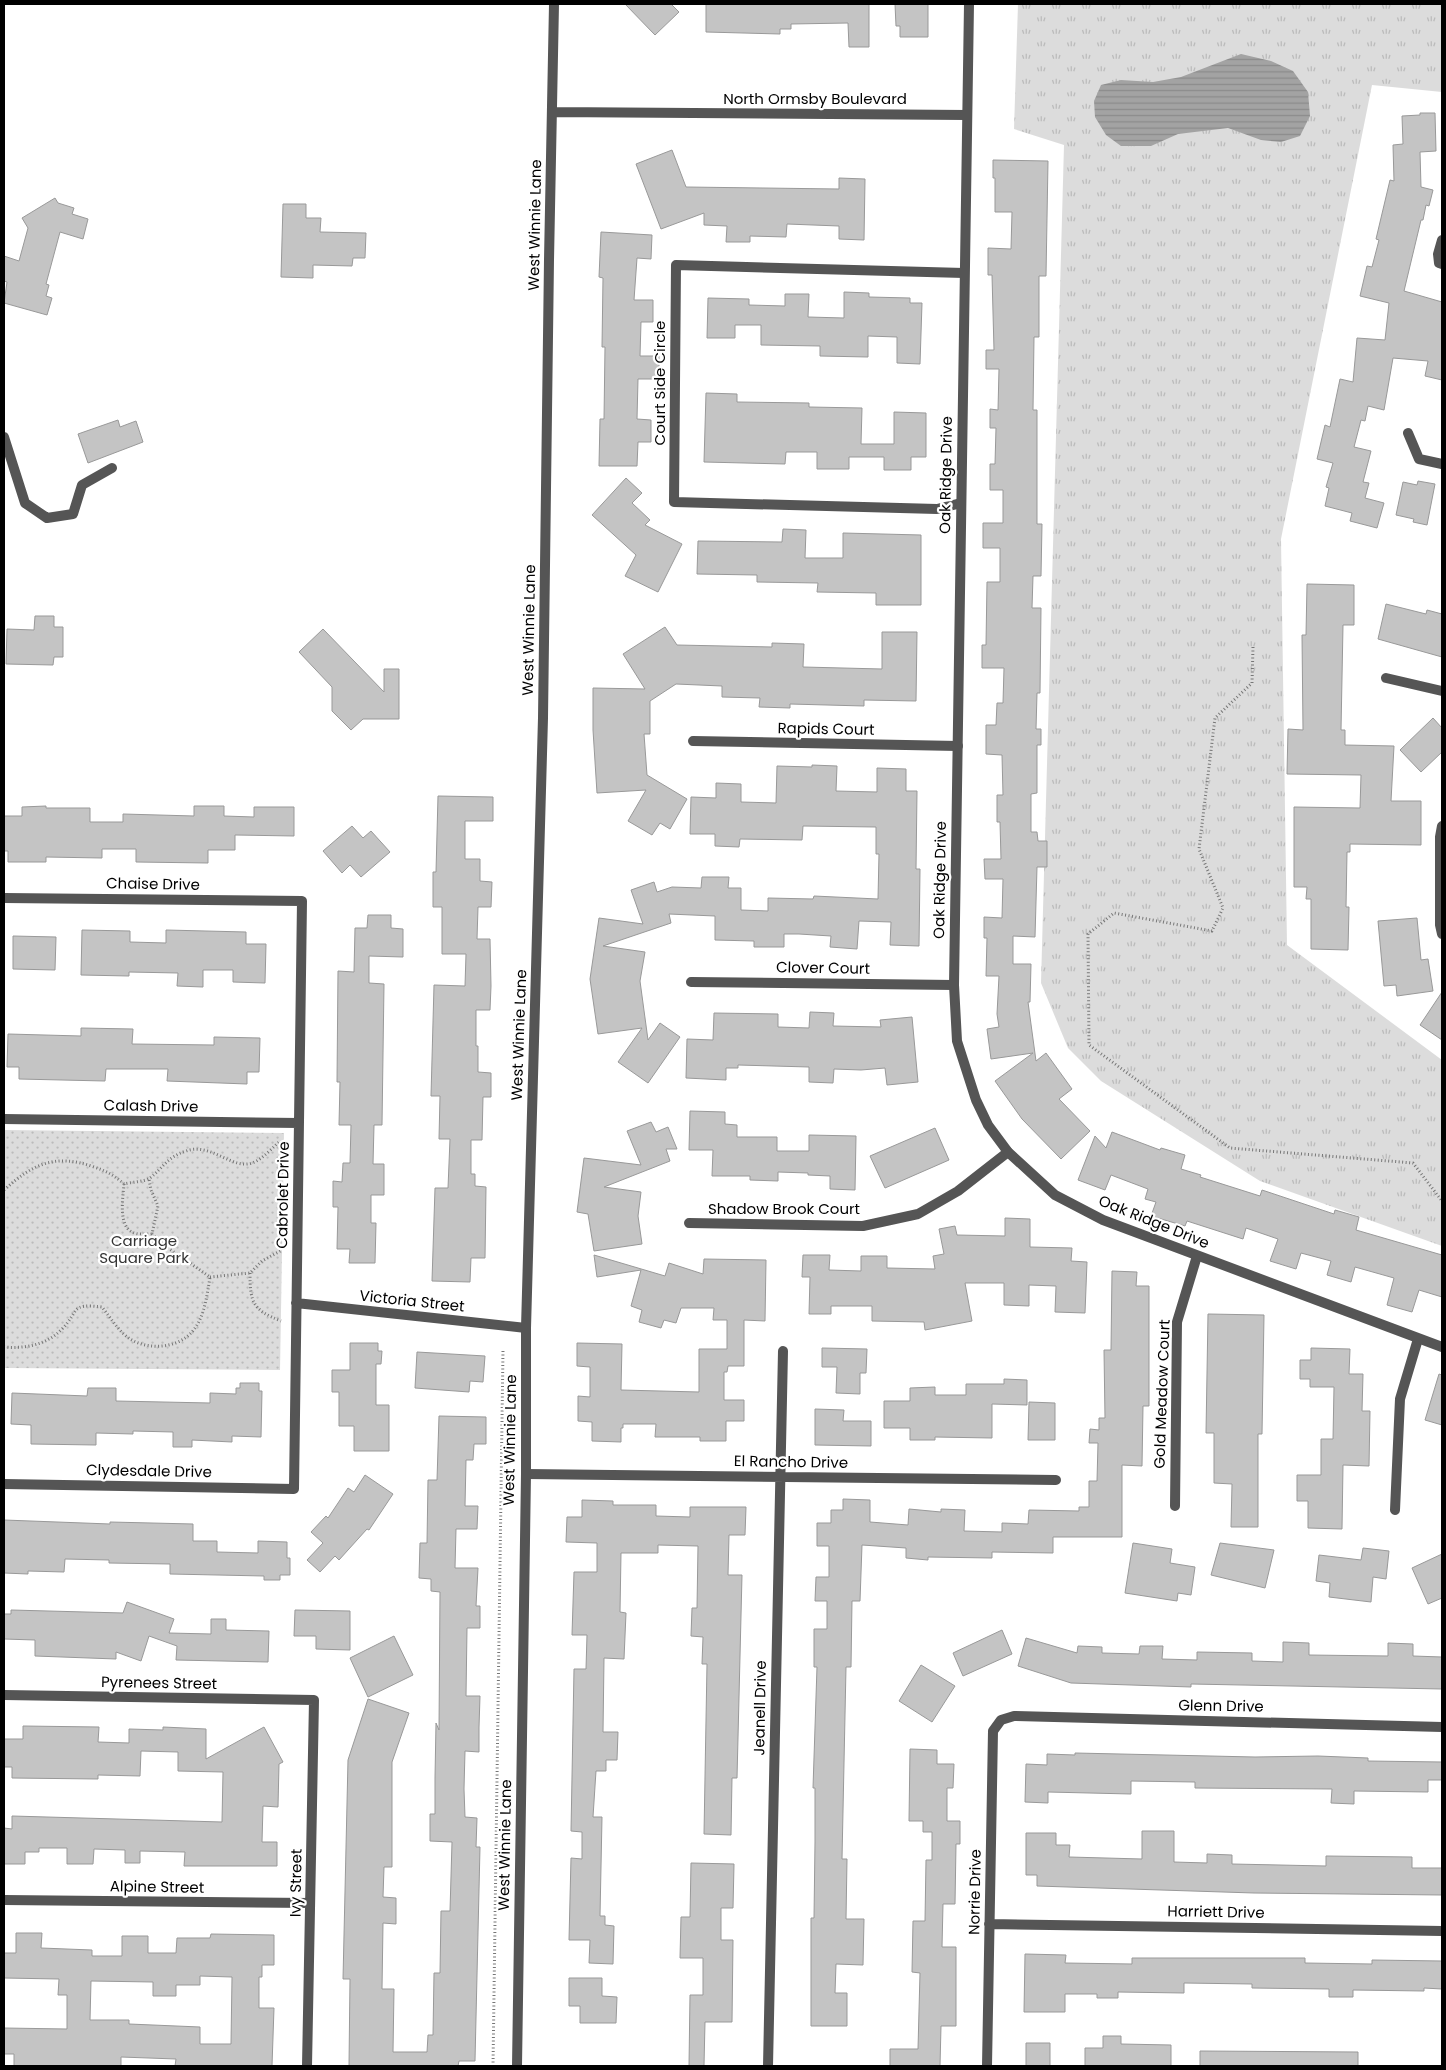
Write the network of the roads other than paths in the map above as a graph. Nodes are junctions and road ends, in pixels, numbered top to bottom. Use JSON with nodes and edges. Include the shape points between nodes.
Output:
{"nodes":[{"id":1,"x":554,"y":4,"type":"edge"},
{"id":2,"x":970,"y":4,"type":"edge"},
{"id":3,"x":552,"y":112,"type":"junction"},
{"id":4,"x":967,"y":116,"type":"junction"},
{"id":5,"x":1442,"y":240,"type":"edge"},
{"id":6,"x":1442,"y":264,"type":"edge"},
{"id":7,"x":964,"y":272,"type":"junction"},
{"id":8,"x":1408,"y":433,"type":"dead end"},
{"id":9,"x":4,"y":437,"type":"edge"},
{"id":10,"x":1442,"y":464,"type":"edge"},
{"id":11,"x":112,"y":468,"type":"dead end"},
{"id":12,"x":961,"y":503,"type":"junction"},
{"id":13,"x":1386,"y":678,"type":"dead end"},
{"id":14,"x":1442,"y":691,"type":"edge"},
{"id":15,"x":693,"y":741,"type":"dead end"},
{"id":16,"x":958,"y":746,"type":"junction"},
{"id":17,"x":1442,"y":826,"type":"edge"},
{"id":18,"x":4,"y":898,"type":"edge"},
{"id":19,"x":302,"y":901,"type":"joint"},
{"id":20,"x":1442,"y":934,"type":"edge"},
{"id":21,"x":692,"y":982,"type":"dead end"},
{"id":22,"x":954,"y":984,"type":"junction"},
{"id":23,"x":4,"y":1118,"type":"edge"},
{"id":24,"x":299,"y":1123,"type":"junction"},
{"id":25,"x":1008,"y":1152,"type":"junction"},
{"id":26,"x":689,"y":1223,"type":"dead end"},
{"id":27,"x":1197,"y":1256,"type":"junction"},
{"id":28,"x":296,"y":1303,"type":"junction"},
{"id":29,"x":526,"y":1328,"type":"junction"},
{"id":30,"x":1418,"y":1339,"type":"junction"},
{"id":31,"x":1442,"y":1348,"type":"edge"},
{"id":32,"x":782,"y":1351,"type":"dead end"},
{"id":33,"x":526,"y":1474,"type":"junction"},
{"id":34,"x":779,"y":1476,"type":"junction"},
{"id":35,"x":1056,"y":1480,"type":"dead end"},
{"id":36,"x":4,"y":1484,"type":"edge"},
{"id":37,"x":294,"y":1489,"type":"joint"},
{"id":38,"x":1175,"y":1506,"type":"dead end"},
{"id":39,"x":1395,"y":1510,"type":"dead end"},
{"id":40,"x":4,"y":1695,"type":"edge"},
{"id":41,"x":314,"y":1700,"type":"joint"},
{"id":42,"x":1000,"y":1720,"type":"joint"},
{"id":43,"x":1442,"y":1727,"type":"edge"},
{"id":44,"x":4,"y":1900,"type":"edge"},
{"id":45,"x":310,"y":1903,"type":"junction"},
{"id":46,"x":989,"y":1924,"type":"junction"},
{"id":47,"x":1442,"y":1931,"type":"edge"},
{"id":48,"x":307,"y":2066,"type":"edge"},
{"id":49,"x":517,"y":2066,"type":"edge"},
{"id":50,"x":768,"y":2066,"type":"edge"},
{"id":51,"x":987,"y":2066,"type":"edge"}],
"edges":[{"from":1,"to":3,"type":"street","name":"West Winnie Lane"},
{"from":2,"to":4,"type":"street"},
{"from":3,"to":4,"type":"street","name":"North Ormsby Boulevard"},
{"from":3,"to":29,"type":"street","name":"West Winnie Lane","via":[[543,718]]},
{"from":4,"to":7,"type":"street","name":"Oak Ridge Drive"},
{"from":5,"to":6,"type":"street","via":[[1438,254]]},
{"from":7,"to":12,"type":"street","name":"Oak Ridge Drive"},
{"from":7,"to":12,"type":"street","name":"Court Side Circle","via":[[676,265],[674,502],[937,509]]},
{"from":8,"to":10,"type":"street","via":[[1420,459]]},
{"from":9,"to":11,"type":"street","via":[[25,503],[47,518],[73,514],[82,485]]},
{"from":12,"to":16,"type":"street","name":"Oak Ridge Drive"},
{"from":13,"to":14,"type":"street"},
{"from":15,"to":16,"type":"street","name":"Rapids Court"},
{"from":16,"to":22,"type":"street","name":"Oak Ridge Drive"},
{"from":17,"to":20,"type":"street"},
{"from":18,"to":19,"type":"street","name":"Chaise Drive"},
{"from":19,"to":24,"type":"street","name":"Cabrolet Drive"},
{"from":21,"to":22,"type":"street","name":"Clover Court"},
{"from":22,"to":25,"type":"street","name":"Oak Ridge Drive","via":[[957,1041],[966,1073],[988,1125]]},
{"from":23,"to":24,"type":"street","name":"Calash Drive"},
{"from":24,"to":28,"type":"street","name":"Cabrolet Drive"},
{"from":25,"to":26,"type":"street","name":"Shadow Brook Court","via":[[958,1191],[918,1214],[863,1226]]},
{"from":25,"to":27,"type":"street","name":"Oak Ridge Drive","via":[[1055,1195],[1103,1220]]},
{"from":27,"to":30,"type":"street","name":"Oak Ridge Drive"},
{"from":27,"to":38,"type":"street","name":"Gold Meadow Court","via":[[1177,1322]]},
{"from":28,"to":29,"type":"street","name":"Victoria Street"},
{"from":28,"to":37,"type":"street","name":"Cabrolet Drive"},
{"from":29,"to":33,"type":"street","name":"West Winnie Lane"},
{"from":30,"to":31,"type":"street","name":"Oak Ridge Drive"},
{"from":30,"to":39,"type":"street","via":[[1400,1399]]},
{"from":32,"to":34,"type":"street","name":"Jeanell Drive"},
{"from":33,"to":34,"type":"street","name":"El Rancho Drive"},
{"from":33,"to":49,"type":"street","name":"West Winnie Lane"},
{"from":34,"to":35,"type":"street","name":"El Rancho Drive"},
{"from":34,"to":50,"type":"street","name":"Jeanell Drive"},
{"from":36,"to":37,"type":"street","name":"Clydesdale Drive"},
{"from":40,"to":41,"type":"street","name":"Pyrenees Street"},
{"from":41,"to":45,"type":"street","name":"Ivy Street"},
{"from":42,"to":43,"type":"street","name":"Glenn Drive","via":[[1014,1716]]},
{"from":42,"to":46,"type":"street","name":"Norrie Drive","via":[[993,1731]]},
{"from":44,"to":45,"type":"street","name":"Alpine Street"},
{"from":45,"to":48,"type":"street","name":"Ivy Street"},
{"from":46,"to":47,"type":"street","name":"Harriett Drive"},
{"from":46,"to":51,"type":"street","name":"Norrie Drive"}]}
